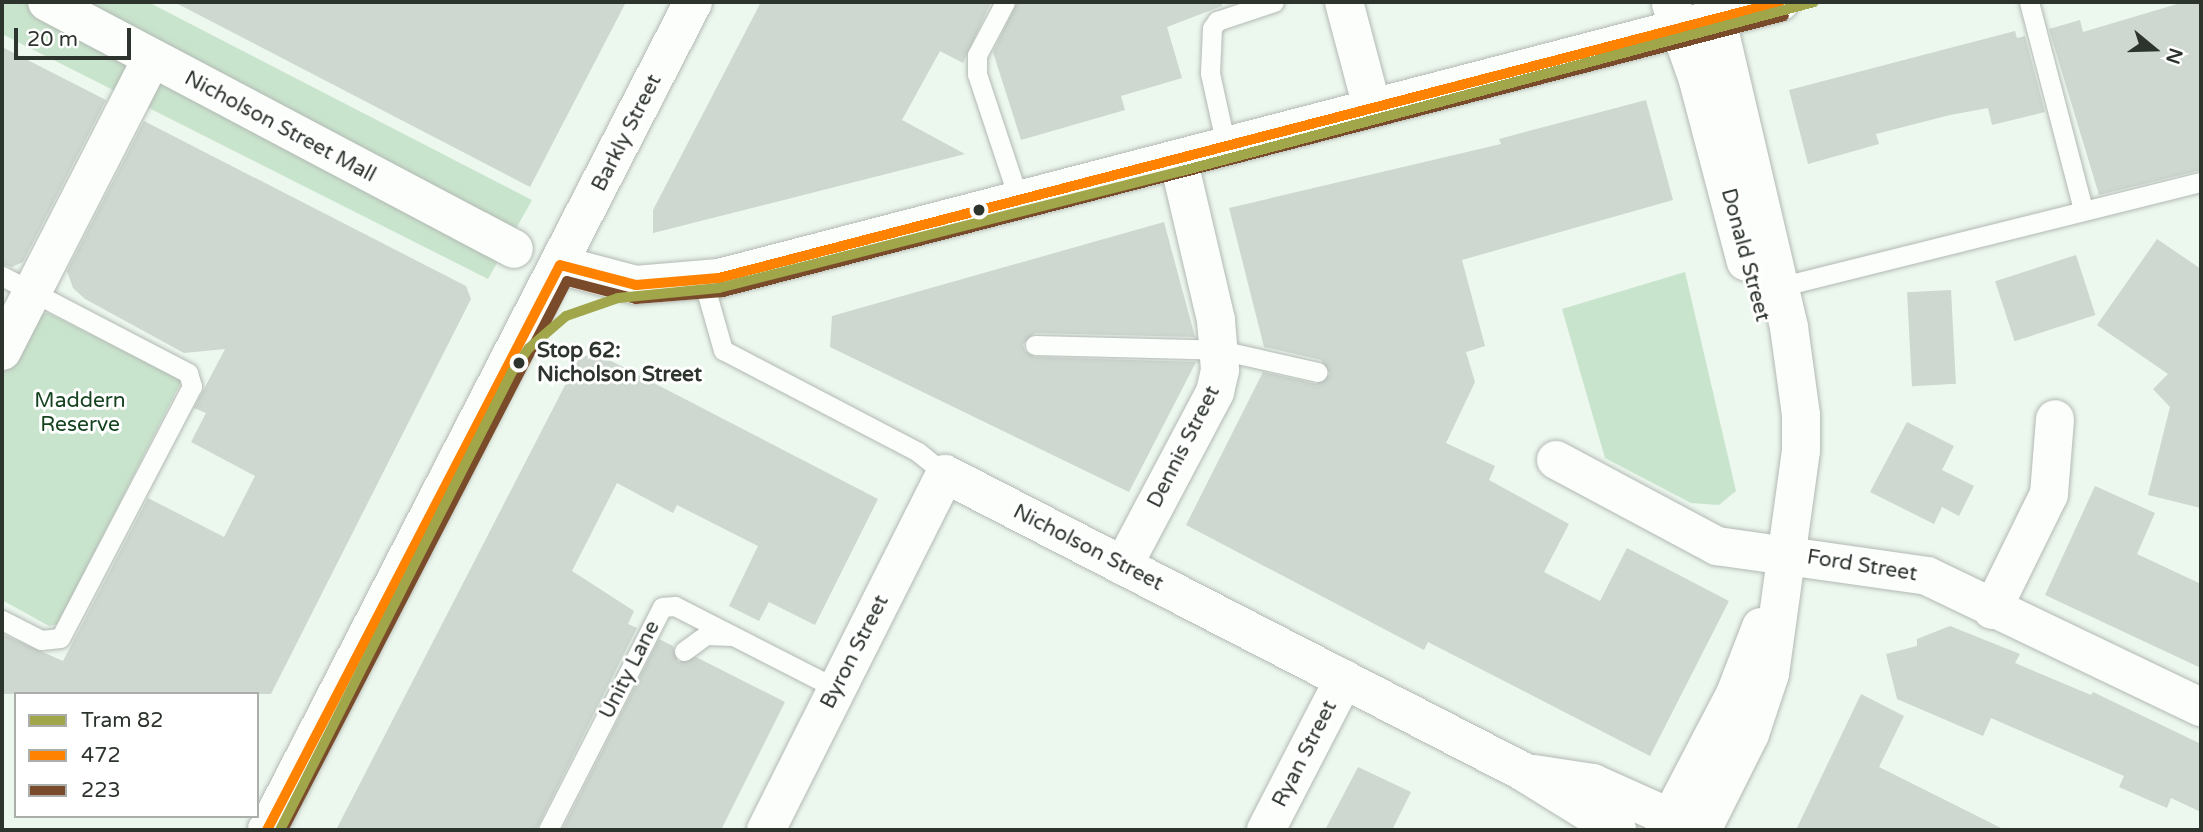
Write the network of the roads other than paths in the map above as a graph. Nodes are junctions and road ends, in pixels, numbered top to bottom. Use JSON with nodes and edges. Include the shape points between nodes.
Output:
{"nodes":[{"id":1,"x":47,"y":2,"type":"edge"},
{"id":2,"x":693,"y":2,"type":"edge"},
{"id":3,"x":1005,"y":2,"type":"edge"},
{"id":4,"x":1274,"y":2,"type":"edge"},
{"id":5,"x":1344,"y":2,"type":"edge"},
{"id":6,"x":1780,"y":2,"type":"edge"},
{"id":7,"x":2029,"y":2,"type":"edge"},
{"id":8,"x":1714,"y":9,"type":"edge"},
{"id":9,"x":1675,"y":14,"type":"edge"},
{"id":10,"x":151,"y":60,"type":"junction"},
{"id":11,"x":1372,"y":107,"type":"junction"},
{"id":12,"x":1226,"y":146,"type":"junction"},
{"id":13,"x":1178,"y":158,"type":"junction"},
{"id":14,"x":2201,"y":182,"type":"edge"},
{"id":15,"x":1019,"y":200,"type":"junction"},
{"id":16,"x":2083,"y":210,"type":"junction"},
{"id":17,"x":514,"y":249,"type":"dead end"},
{"id":18,"x":560,"y":265,"type":"junction"},
{"id":19,"x":703,"y":280,"type":"junction"},
{"id":20,"x":17,"y":284,"type":"edge"},
{"id":21,"x":1779,"y":287,"type":"junction"},
{"id":22,"x":1035,"y":345,"type":"dead end"},
{"id":23,"x":1220,"y":350,"type":"junction"},
{"id":24,"x":2,"y":351,"type":"edge"},
{"id":25,"x":1318,"y":372,"type":"dead end"},
{"id":26,"x":2055,"y":419,"type":"dead end"},
{"id":27,"x":1556,"y":460,"type":"dead end"},
{"id":28,"x":945,"y":474,"type":"junction"},
{"id":29,"x":1791,"y":515,"type":"junction"},
{"id":30,"x":1787,"y":559,"type":"junction"},
{"id":31,"x":1123,"y":566,"type":"junction"},
{"id":32,"x":1993,"y":610,"type":"junction"},
{"id":33,"x":2,"y":620,"type":"edge"},
{"id":34,"x":740,"y":637,"type":"junction"},
{"id":35,"x":684,"y":651,"type":"dead end"},
{"id":36,"x":1343,"y":679,"type":"junction"},
{"id":37,"x":837,"y":689,"type":"junction"},
{"id":38,"x":2201,"y":708,"type":"edge"},
{"id":39,"x":1522,"y":771,"type":"junction"},
{"id":40,"x":1682,"y":827,"type":"edge"},
{"id":41,"x":267,"y":830,"type":"edge"},
{"id":42,"x":548,"y":830,"type":"edge"},
{"id":43,"x":766,"y":830,"type":"edge"},
{"id":44,"x":1266,"y":830,"type":"edge"},
{"id":45,"x":1617,"y":830,"type":"edge"}],
"edges":[{"from":1,"to":10,"type":"street","name":"Nicholson Street Mall"},
{"from":2,"to":18,"type":"street","name":"Barkly Street"},
{"from":3,"to":15,"type":"lane","via":[[977,55],[977,74]]},
{"from":4,"to":12,"type":"lane","via":[[1217,21],[1212,29],[1210,73]]},
{"from":5,"to":11,"type":"street"},
{"from":6,"to":8,"type":"street"},
{"from":7,"to":16,"type":"lane"},
{"from":8,"to":9,"type":"street"},
{"from":8,"to":21,"type":"street","name":"Donald Street"},
{"from":9,"to":11,"type":"street"},
{"from":9,"to":29,"type":"street","name":"Donald Street","via":[[1697,77],[1766,337]]},
{"from":10,"to":17,"type":"street","name":"Nicholson Street Mall"},
{"from":10,"to":20,"type":"street"},
{"from":11,"to":12,"type":"street"},
{"from":12,"to":13,"type":"street"},
{"from":13,"to":15,"type":"street"},
{"from":13,"to":23,"type":"street","name":"Dennis Street"},
{"from":14,"to":16,"type":"lane"},
{"from":15,"to":19,"type":"street"},
{"from":16,"to":21,"type":"lane"},
{"from":18,"to":19,"type":"street","via":[[623,284]]},
{"from":18,"to":41,"type":"street","name":"Barkly Street"},
{"from":19,"to":28,"type":"lane","name":"Nicholson Street","via":[[723,350],[918,452]]},
{"from":20,"to":24,"type":"street"},
{"from":20,"to":33,"type":"lane","via":[[188,373],[192,386],[60,638],[41,640]]},
{"from":21,"to":29,"type":"street","name":"Donald Street","via":[[1796,361],[1801,415]]},
{"from":22,"to":23,"type":"lane"},
{"from":23,"to":25,"type":"lane"},
{"from":23,"to":31,"type":"street","name":"Dennis Street","via":[[1215,392]]},
{"from":26,"to":32,"type":"street","via":[[2049,494]]},
{"from":27,"to":30,"type":"street","name":"Ford Street","via":[[1717,546]]},
{"from":28,"to":31,"type":"street","name":"Nicholson Street"},
{"from":28,"to":37,"type":"street","name":"Byron Street"},
{"from":29,"to":30,"type":"street","name":"Donald Street"},
{"from":30,"to":32,"type":"street","name":"Ford Street","via":[[1912,572]]},
{"from":30,"to":40,"type":"street","name":"Donald Street","via":[[1763,702]]},
{"from":31,"to":36,"type":"street","name":"Nicholson Street"},
{"from":32,"to":38,"type":"street","name":"Ford Street"},
{"from":34,"to":35,"type":"lane","via":[[706,635]]},
{"from":34,"to":37,"type":"lane","name":"Unity Lane"},
{"from":34,"to":42,"type":"lane","name":"Unity Lane","via":[[675,606],[662,607]]},
{"from":36,"to":39,"type":"street","name":"Nicholson Street"},
{"from":36,"to":44,"type":"street","name":"Ryan Street"},
{"from":37,"to":43,"type":"street","name":"Byron Street"},
{"from":39,"to":40,"type":"street","name":"Nicholson Street","via":[[1593,782]]},
{"from":39,"to":45,"type":"street","name":"Nicholson Street"}]}
